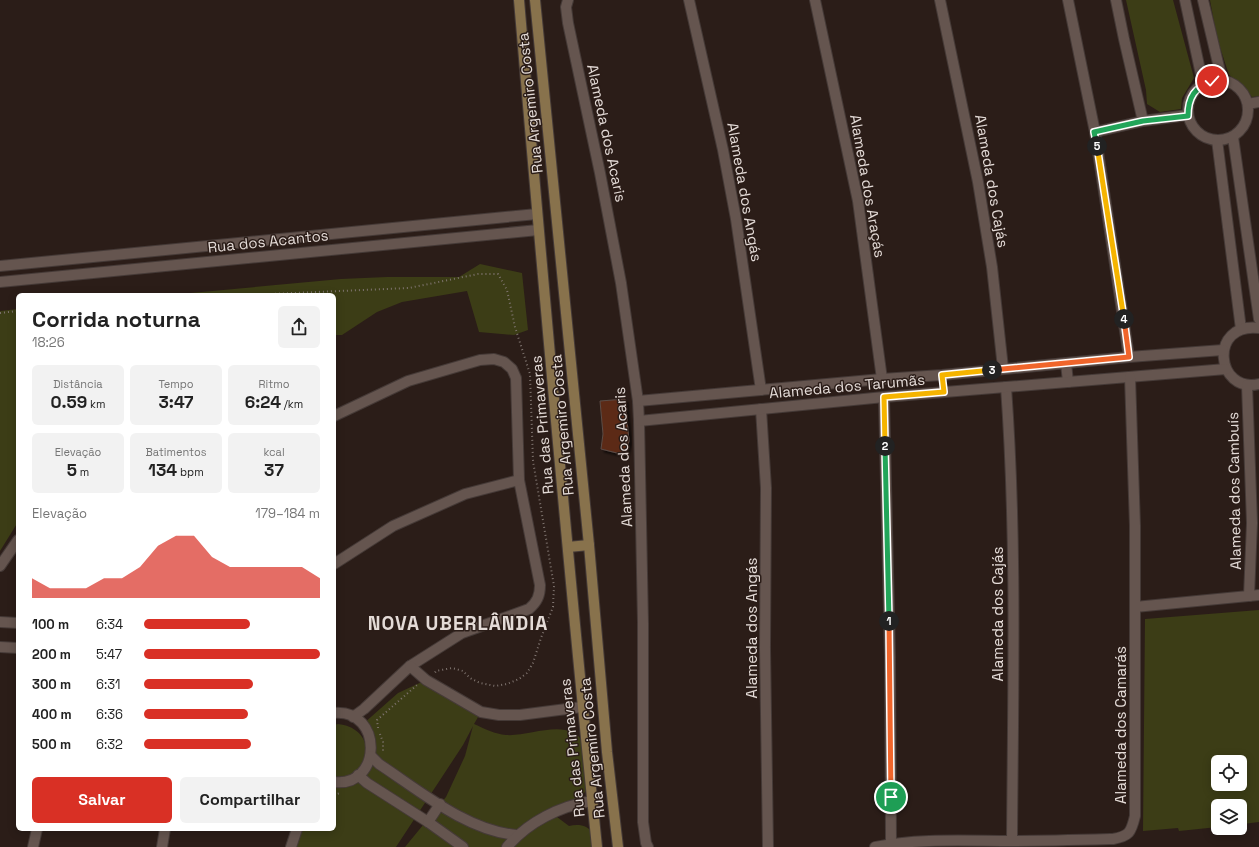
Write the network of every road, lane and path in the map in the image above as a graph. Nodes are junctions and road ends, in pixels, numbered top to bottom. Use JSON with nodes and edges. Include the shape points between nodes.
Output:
{"nodes":[{"id":1,"x":518,"y":0,"type":"edge"},
{"id":2,"x":535,"y":0,"type":"edge"},
{"id":3,"x":568,"y":0,"type":"edge"},
{"id":4,"x":689,"y":0,"type":"edge"},
{"id":5,"x":815,"y":0,"type":"edge"},
{"id":6,"x":940,"y":0,"type":"edge"},
{"id":7,"x":1068,"y":0,"type":"edge"},
{"id":8,"x":1116,"y":0,"type":"edge"},
{"id":9,"x":1185,"y":0,"type":"edge"},
{"id":10,"x":1203,"y":0,"type":"edge"},
{"id":11,"x":1210,"y":31,"type":"junction"},
{"id":12,"x":1192,"y":35,"type":"junction"},
{"id":13,"x":1222,"y":80,"type":"junction"},
{"id":14,"x":1203,"y":84,"type":"junction"},
{"id":15,"x":1259,"y":102,"type":"edge"},
{"id":16,"x":1248,"y":104,"type":"junction"},
{"id":17,"x":1188,"y":116,"type":"junction"},
{"id":18,"x":1143,"y":121,"type":"junction"},
{"id":19,"x":1094,"y":132,"type":"junction"},
{"id":20,"x":1233,"y":137,"type":"junction"},
{"id":21,"x":1217,"y":140,"type":"junction"},
{"id":22,"x":537,"y":214,"type":"junction"},
{"id":23,"x":538,"y":230,"type":"junction"},
{"id":24,"x":0,"y":266,"type":"edge"},
{"id":25,"x":0,"y":282,"type":"edge"},
{"id":26,"x":293,"y":293,"type":"edge"},
{"id":27,"x":16,"y":311,"type":"edge"},
{"id":28,"x":0,"y":312,"type":"edge"},
{"id":29,"x":1259,"y":320,"type":"edge"},
{"id":30,"x":1259,"y":328,"type":"edge"},
{"id":31,"x":1241,"y":329,"type":"junction"},
{"id":32,"x":1223,"y":350,"type":"junction"},
{"id":33,"x":1129,"y":357,"type":"junction"},
{"id":34,"x":1066,"y":362,"type":"junction"},
{"id":35,"x":1003,"y":368,"type":"junction"},
{"id":36,"x":1226,"y":369,"type":"junction"},
{"id":37,"x":942,"y":375,"type":"junction"},
{"id":38,"x":1130,"y":377,"type":"junction"},
{"id":39,"x":882,"y":379,"type":"junction"},
{"id":40,"x":1068,"y":382,"type":"junction"},
{"id":41,"x":1259,"y":384,"type":"edge"},
{"id":42,"x":819,"y":385,"type":"junction"},
{"id":43,"x":1247,"y":385,"type":"junction"},
{"id":44,"x":1006,"y":387,"type":"junction"},
{"id":45,"x":761,"y":390,"type":"junction"},
{"id":46,"x":944,"y":392,"type":"junction"},
{"id":47,"x":884,"y":397,"type":"junction"},
{"id":48,"x":638,"y":401,"type":"junction"},
{"id":49,"x":821,"y":403,"type":"junction"},
{"id":50,"x":761,"y":409,"type":"junction"},
{"id":51,"x":336,"y":412,"type":"edge"},
{"id":52,"x":639,"y":421,"type":"junction"},
{"id":53,"x":519,"y":480,"type":"junction"},
{"id":54,"x":16,"y":543,"type":"edge"},
{"id":55,"x":589,"y":545,"type":"junction"},
{"id":56,"x":568,"y":547,"type":"junction"},
{"id":57,"x":336,"y":563,"type":"edge"},
{"id":58,"x":0,"y":566,"type":"edge"},
{"id":59,"x":1254,"y":596,"type":"edge"},
{"id":60,"x":1135,"y":607,"type":"junction"},
{"id":61,"x":0,"y":622,"type":"edge"},
{"id":62,"x":16,"y":625,"type":"edge"},
{"id":63,"x":0,"y":647,"type":"edge"},
{"id":64,"x":16,"y":648,"type":"edge"},
{"id":65,"x":410,"y":666,"type":"junction"},
{"id":66,"x":426,"y":680,"type":"junction"},
{"id":67,"x":582,"y":707,"type":"junction"},
{"id":68,"x":336,"y":713,"type":"edge"},
{"id":69,"x":353,"y":717,"type":"junction"},
{"id":70,"x":587,"y":749,"type":"junction"},
{"id":71,"x":607,"y":752,"type":"junction"},
{"id":72,"x":371,"y":756,"type":"junction"},
{"id":73,"x":380,"y":764,"type":"junction"},
{"id":74,"x":358,"y":775,"type":"junction"},
{"id":75,"x":336,"y":782,"type":"edge"},
{"id":76,"x":592,"y":801,"type":"junction"},
{"id":77,"x":440,"y":804,"type":"junction"},
{"id":78,"x":428,"y":822,"type":"junction"},
{"id":79,"x":37,"y":831,"type":"edge"},
{"id":80,"x":165,"y":831,"type":"edge"},
{"id":81,"x":296,"y":831,"type":"edge"},
{"id":82,"x":517,"y":835,"type":"junction"},
{"id":83,"x":1012,"y":841,"type":"junction"},
{"id":84,"x":891,"y":844,"type":"junction"},
{"id":85,"x":33,"y":847,"type":"edge"},
{"id":86,"x":162,"y":847,"type":"edge"},
{"id":87,"x":292,"y":847,"type":"edge"},
{"id":88,"x":463,"y":847,"type":"edge"},
{"id":89,"x":507,"y":847,"type":"edge"},
{"id":90,"x":597,"y":847,"type":"edge"},
{"id":91,"x":618,"y":847,"type":"edge"},
{"id":92,"x":648,"y":847,"type":"edge"},
{"id":93,"x":768,"y":847,"type":"edge"},
{"id":94,"x":875,"y":847,"type":"edge"}],
"edges":[{"from":1,"to":22,"type":"street","name":"Rua das Primaveras"},
{"from":2,"to":55,"type":"street","name":"Rua Argemiro Costa"},
{"from":3,"to":48,"type":"street","name":"Alameda dos Acaris","via":[[568,23],[619,268]]},
{"from":4,"to":45,"type":"street","name":"Alameda dos Angás","via":[[732,196]]},
{"from":5,"to":39,"type":"street","name":"Alameda dos Araçás","via":[[858,201]]},
{"from":6,"to":35,"type":"street","name":"Alameda dos Cajás","via":[[978,182],[992,267]]},
{"from":7,"to":19,"type":"street"},
{"from":8,"to":18,"type":"street"},
{"from":9,"to":12,"type":"street"},
{"from":10,"to":11,"type":"street"},
{"from":11,"to":12,"type":"street"},
{"from":11,"to":13,"type":"street"},
{"from":12,"to":14,"type":"street"},
{"from":13,"to":14,"type":"street"},
{"from":13,"to":16,"type":"street","via":[[1238,88]]},
{"from":14,"to":17,"type":"street","via":[[1191,97]]},
{"from":15,"to":16,"type":"street"},
{"from":16,"to":20,"type":"street","via":[[1249,112],[1244,126]]},
{"from":17,"to":18,"type":"street"},
{"from":17,"to":21,"type":"street","via":[[1195,130],[1202,136]]},
{"from":18,"to":19,"type":"street"},
{"from":19,"to":33,"type":"street"},
{"from":20,"to":21,"type":"street"},
{"from":20,"to":29,"type":"street"},
{"from":21,"to":31,"type":"street"},
{"from":22,"to":23,"type":"street","name":"Rua das Primaveras"},
{"from":22,"to":24,"type":"street","name":"Rua dos Acantos"},
{"from":23,"to":25,"type":"street","name":"Rua dos Acantos"},
{"from":23,"to":56,"type":"street","name":"Rua das Primaveras"},
{"from":26,"to":66,"type":"path","via":[[409,288],[478,274],[498,274],[507,290],[515,328],[530,374],[533,461],[554,586],[553,607],[533,663],[528,673],[519,679],[495,686],[480,683],[463,671],[452,668],[436,671]]},
{"from":27,"to":28,"type":"path"},
{"from":30,"to":31,"type":"street"},
{"from":31,"to":32,"type":"street","via":[[1233,334]]},
{"from":32,"to":33,"type":"street","name":"Alameda dos Tarumãs"},
{"from":32,"to":36,"type":"street"},
{"from":33,"to":34,"type":"street","name":"Alameda dos Tarumãs"},
{"from":34,"to":35,"type":"street","name":"Alameda dos Tarumãs"},
{"from":34,"to":40,"type":"street"},
{"from":35,"to":37,"type":"street","name":"Alameda dos Tarumãs"},
{"from":36,"to":38,"type":"street","name":"Alameda dos Tarumãs"},
{"from":36,"to":43,"type":"street","via":[[1235,379]]},
{"from":37,"to":39,"type":"street","name":"Alameda dos Tarumãs"},
{"from":37,"to":46,"type":"street"},
{"from":38,"to":40,"type":"street","name":"Alameda dos Tarumãs"},
{"from":38,"to":60,"type":"street","name":"Alameda dos Camarás"},
{"from":39,"to":42,"type":"street","name":"Alameda dos Tarumãs"},
{"from":40,"to":44,"type":"street","name":"Alameda dos Tarumãs"},
{"from":41,"to":43,"type":"street"},
{"from":42,"to":45,"type":"street","name":"Alameda dos Tarumãs"},
{"from":42,"to":49,"type":"street"},
{"from":43,"to":59,"type":"street","name":"Alameda dos Cambuís"},
{"from":44,"to":46,"type":"street","name":"Alameda dos Tarumãs"},
{"from":44,"to":83,"type":"street","name":"Alameda dos Cajás","via":[[1010,447],[1013,621]]},
{"from":45,"to":48,"type":"street","name":"Alameda dos Tarumãs"},
{"from":46,"to":47,"type":"street","name":"Alameda dos Tarumãs"},
{"from":47,"to":49,"type":"street","name":"Alameda dos Tarumãs"},
{"from":47,"to":84,"type":"street"},
{"from":48,"to":52,"type":"street","name":"Alameda dos Acaris"},
{"from":49,"to":50,"type":"street","name":"Alameda dos Tarumãs"},
{"from":50,"to":52,"type":"street","name":"Alameda dos Tarumãs"},
{"from":50,"to":93,"type":"street","name":"Alameda dos Angás","via":[[766,488]]},
{"from":51,"to":53,"type":"street","via":[[408,381],[480,360],[494,359],[504,362],[512,369],[516,378]]},
{"from":52,"to":92,"type":"street","name":"Alameda dos Acaris","via":[[643,822]]},
{"from":53,"to":57,"type":"street","via":[[465,494],[393,526]]},
{"from":53,"to":65,"type":"street","via":[[540,586],[538,599],[529,609],[462,633]]},
{"from":54,"to":58,"type":"street"},
{"from":55,"to":56,"type":"street"},
{"from":55,"to":71,"type":"street","name":"Rua Argemiro Costa"},
{"from":56,"to":67,"type":"street","name":"Rua das Primaveras"},
{"from":59,"to":60,"type":"street"},
{"from":60,"to":83,"type":"street","name":"Alameda dos Camarás","via":[[1133,826],[1129,833],[1113,840]]},
{"from":61,"to":62,"type":"street"},
{"from":63,"to":64,"type":"street"},
{"from":65,"to":66,"type":"street"},
{"from":65,"to":69,"type":"street"},
{"from":66,"to":67,"type":"street","via":[[480,712],[520,715]]},
{"from":66,"to":73,"type":"path","via":[[414,686],[377,720],[383,742]]},
{"from":67,"to":70,"type":"street","name":"Rua das Primaveras"},
{"from":68,"to":69,"type":"street"},
{"from":69,"to":72,"type":"street","via":[[369,733],[372,744]]},
{"from":70,"to":71,"type":"street","via":[[600,748]]},
{"from":70,"to":76,"type":"street","name":"Rua das Primaveras"},
{"from":71,"to":91,"type":"street","name":"Rua Argemiro Costa"},
{"from":72,"to":73,"type":"street"},
{"from":72,"to":74,"type":"street","via":[[366,767]]},
{"from":73,"to":77,"type":"street"},
{"from":74,"to":75,"type":"street","via":[[349,780]]},
{"from":74,"to":78,"type":"street"},
{"from":76,"to":82,"type":"street","via":[[550,813]]},
{"from":76,"to":90,"type":"street","name":"Rua das Primaveras"},
{"from":77,"to":78,"type":"street"},
{"from":77,"to":82,"type":"street","via":[[473,824],[503,834]]},
{"from":78,"to":88,"type":"street"},
{"from":79,"to":85,"type":"street"},
{"from":80,"to":86,"type":"street"},
{"from":81,"to":87,"type":"street"},
{"from":82,"to":89,"type":"street"},
{"from":83,"to":84,"type":"street","name":"Alameda dos Camarás"},
{"from":84,"to":94,"type":"street"}]}
